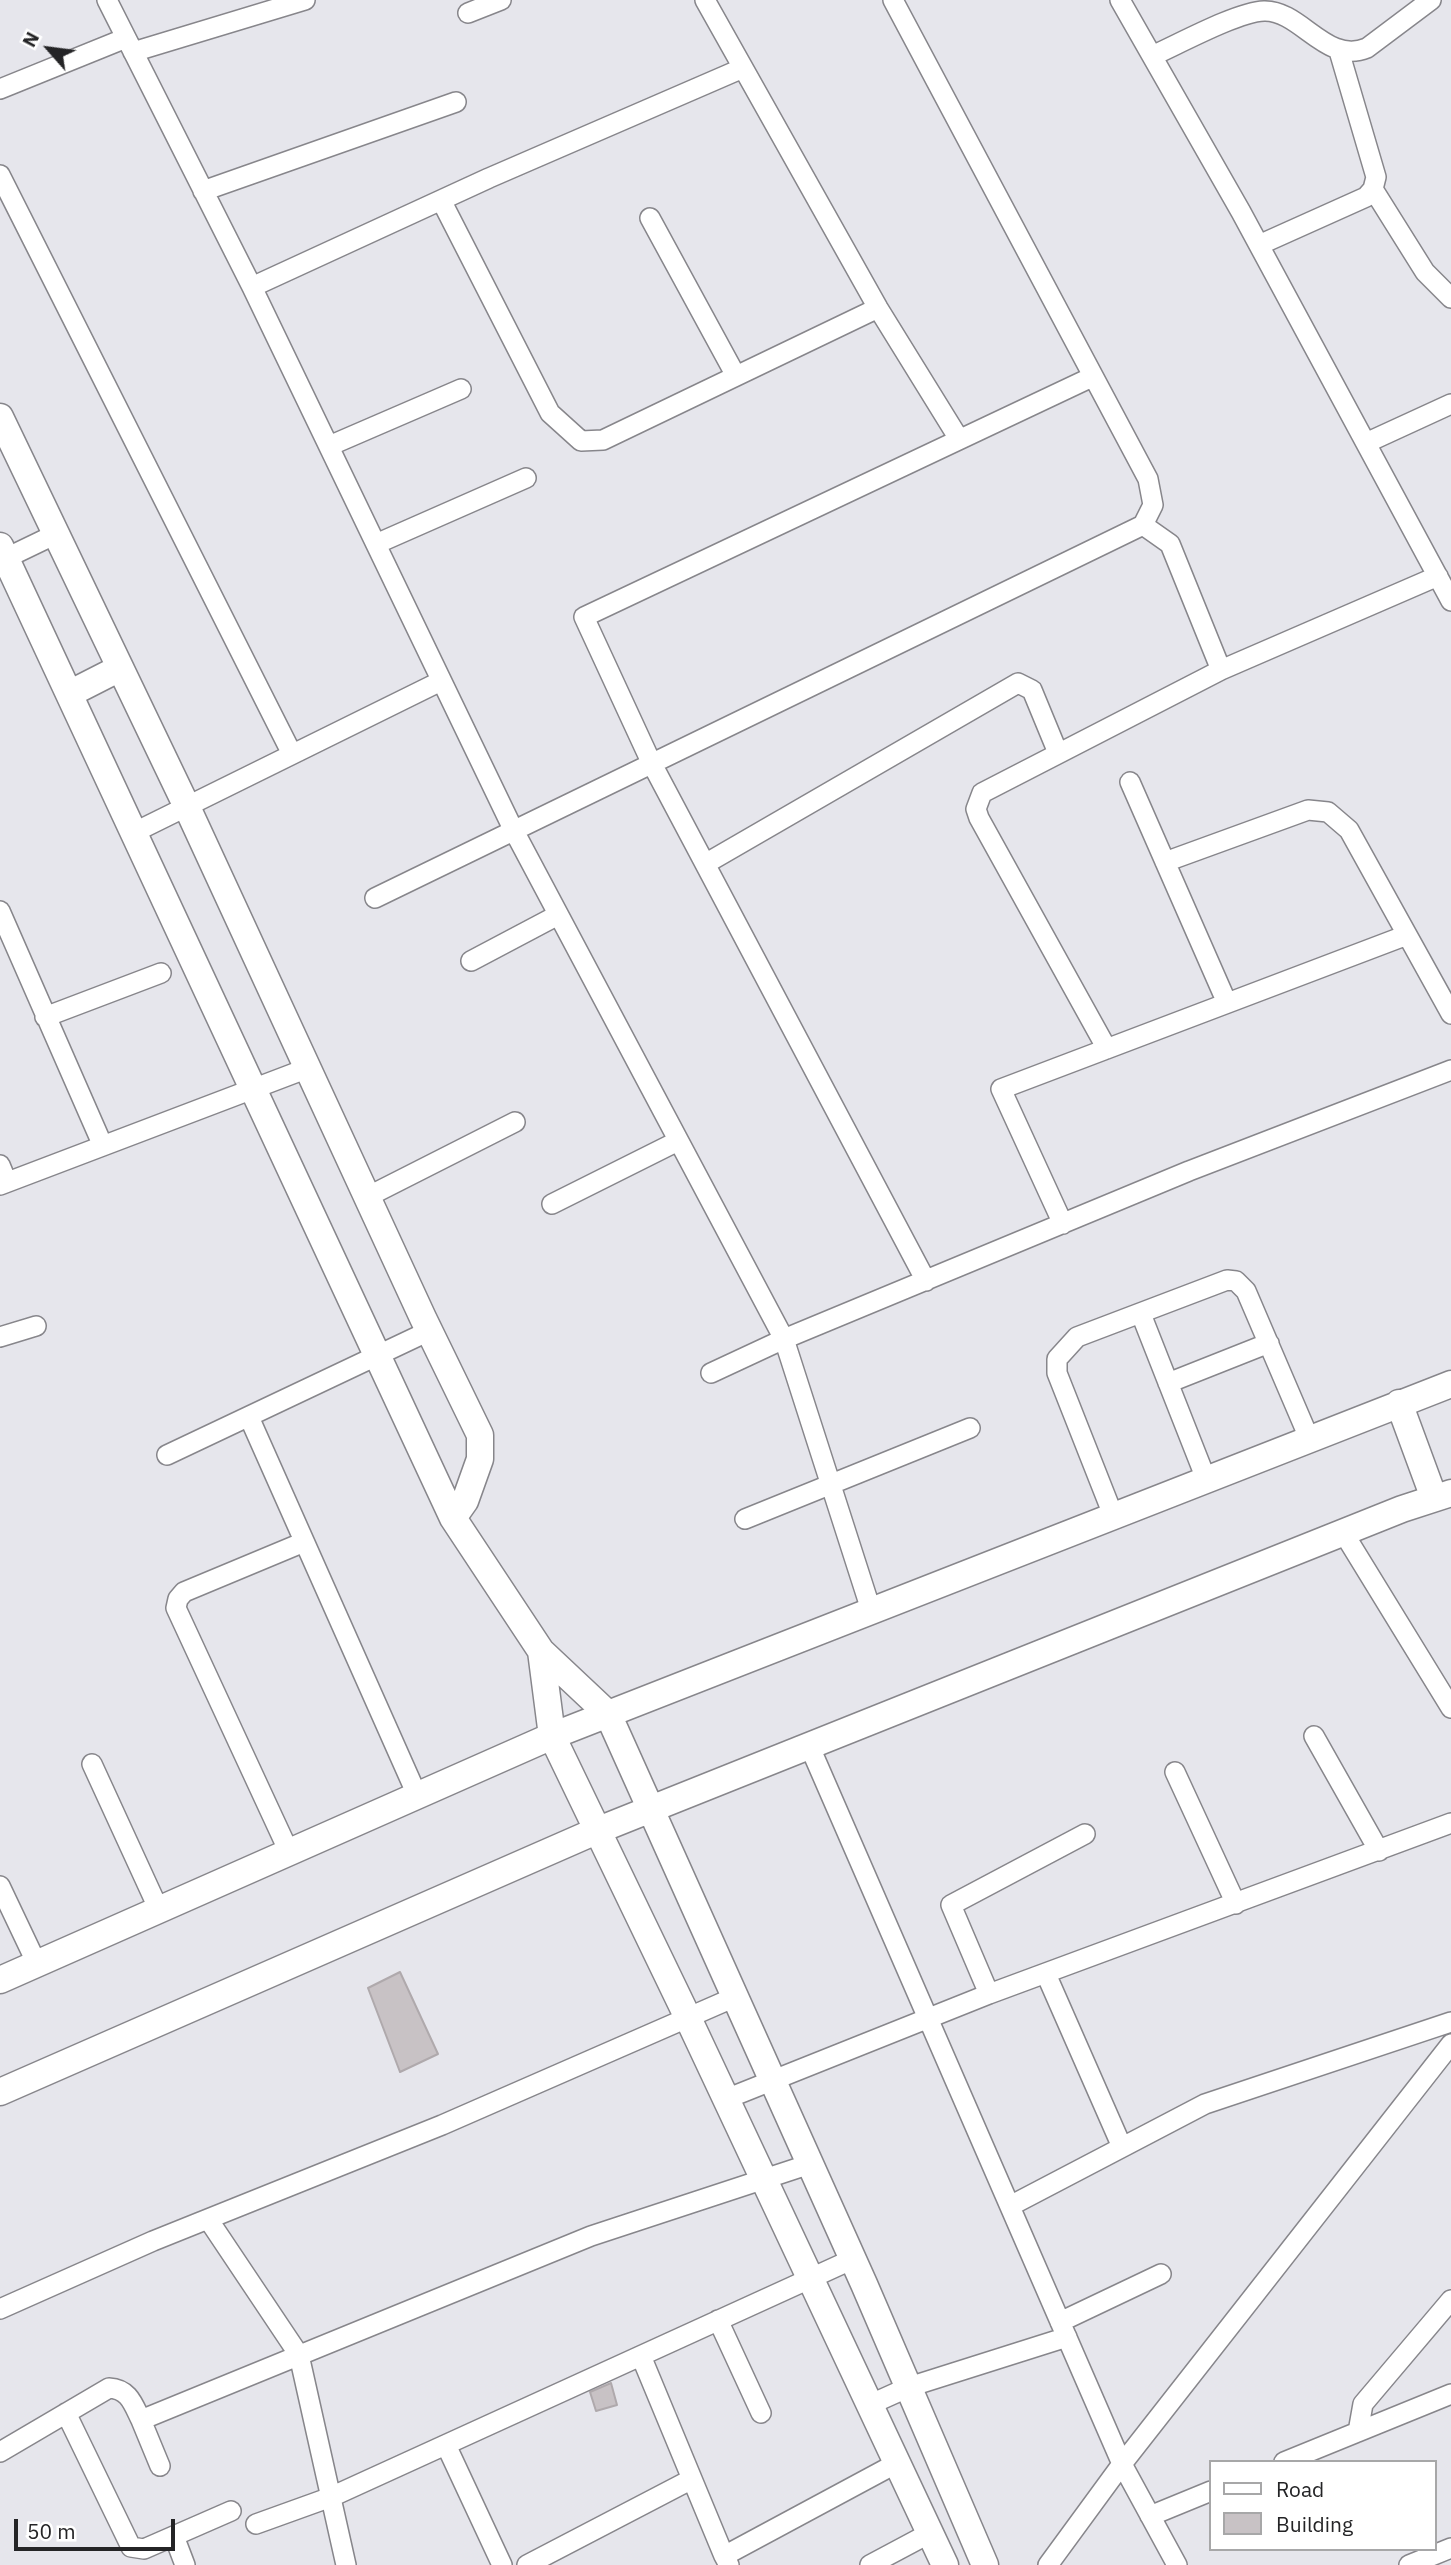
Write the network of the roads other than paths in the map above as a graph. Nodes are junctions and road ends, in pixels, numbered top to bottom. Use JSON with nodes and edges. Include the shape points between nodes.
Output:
{"nodes":[{"id":1,"x":107,"y":0,"type":"edge"},
{"id":2,"x":305,"y":0,"type":"edge"},
{"id":3,"x":501,"y":0,"type":"edge"},
{"id":4,"x":705,"y":0,"type":"edge"},
{"id":5,"x":893,"y":0,"type":"edge"},
{"id":6,"x":1120,"y":0,"type":"edge"},
{"id":7,"x":1431,"y":0,"type":"edge"},
{"id":8,"x":1255,"y":6,"type":"edge"},
{"id":9,"x":468,"y":13,"type":"dead end"},
{"id":10,"x":129,"y":45,"type":"junction"},
{"id":11,"x":1339,"y":51,"type":"junction"},
{"id":12,"x":1152,"y":56,"type":"junction"},
{"id":13,"x":743,"y":68,"type":"junction"},
{"id":14,"x":0,"y":89,"type":"edge"},
{"id":15,"x":456,"y":102,"type":"dead end"},
{"id":16,"x":0,"y":175,"type":"edge"},
{"id":17,"x":1373,"y":189,"type":"junction"},
{"id":18,"x":203,"y":191,"type":"junction"},
{"id":19,"x":441,"y":200,"type":"junction"},
{"id":20,"x":650,"y":218,"type":"dead end"},
{"id":21,"x":1259,"y":245,"type":"junction"},
{"id":22,"x":252,"y":287,"type":"junction"},
{"id":23,"x":1451,"y":298,"type":"edge"},
{"id":24,"x":878,"y":309,"type":"junction"},
{"id":25,"x":736,"y":376,"type":"junction"},
{"id":26,"x":1092,"y":377,"type":"junction"},
{"id":27,"x":461,"y":389,"type":"dead end"},
{"id":28,"x":1451,"y":404,"type":"edge"},
{"id":29,"x":0,"y":417,"type":"edge"},
{"id":30,"x":959,"y":439,"type":"junction"},
{"id":31,"x":1366,"y":443,"type":"junction"},
{"id":32,"x":329,"y":446,"type":"junction"},
{"id":33,"x":526,"y":478,"type":"dead end"},
{"id":34,"x":1143,"y":525,"type":"junction"},
{"id":35,"x":56,"y":534,"type":"junction"},
{"id":36,"x":376,"y":544,"type":"junction"},
{"id":37,"x":2,"y":555,"type":"edge"},
{"id":38,"x":1438,"y":576,"type":"junction"},
{"id":39,"x":1451,"y":601,"type":"edge"},
{"id":40,"x":120,"y":668,"type":"junction"},
{"id":41,"x":1221,"y":670,"type":"junction"},
{"id":42,"x":441,"y":681,"type":"junction"},
{"id":43,"x":69,"y":694,"type":"junction"},
{"id":44,"x":1058,"y":753,"type":"junction"},
{"id":45,"x":292,"y":754,"type":"junction"},
{"id":46,"x":651,"y":762,"type":"junction"},
{"id":47,"x":1129,"y":782,"type":"dead end"},
{"id":48,"x":187,"y":807,"type":"junction"},
{"id":49,"x":513,"y":829,"type":"junction"},
{"id":50,"x":133,"y":833,"type":"junction"},
{"id":51,"x":1165,"y":862,"type":"junction"},
{"id":52,"x":705,"y":864,"type":"junction"},
{"id":53,"x":375,"y":898,"type":"dead end"},
{"id":54,"x":0,"y":911,"type":"edge"},
{"id":55,"x":558,"y":915,"type":"junction"},
{"id":56,"x":1407,"y":935,"type":"junction"},
{"id":57,"x":471,"y":961,"type":"dead end"},
{"id":58,"x":161,"y":973,"type":"dead end"},
{"id":59,"x":1227,"y":1003,"type":"junction"},
{"id":60,"x":1451,"y":1014,"type":"edge"},
{"id":61,"x":45,"y":1017,"type":"junction"},
{"id":62,"x":1107,"y":1049,"type":"junction"},
{"id":63,"x":308,"y":1068,"type":"junction"},
{"id":64,"x":1451,"y":1070,"type":"edge"},
{"id":65,"x":252,"y":1088,"type":"junction"},
{"id":66,"x":515,"y":1122,"type":"dead end"},
{"id":67,"x":678,"y":1141,"type":"junction"},
{"id":68,"x":103,"y":1146,"type":"junction"},
{"id":69,"x":2,"y":1177,"type":"edge"},
{"id":70,"x":367,"y":1197,"type":"junction"},
{"id":71,"x":552,"y":1204,"type":"dead end"},
{"id":72,"x":1063,"y":1224,"type":"junction"},
{"id":73,"x":926,"y":1281,"type":"junction"},
{"id":74,"x":1141,"y":1314,"type":"junction"},
{"id":75,"x":36,"y":1326,"type":"dead end"},
{"id":76,"x":429,"y":1331,"type":"junction"},
{"id":77,"x":0,"y":1337,"type":"edge"},
{"id":78,"x":784,"y":1339,"type":"junction"},
{"id":79,"x":1269,"y":1343,"type":"junction"},
{"id":80,"x":376,"y":1357,"type":"junction"},
{"id":81,"x":711,"y":1373,"type":"dead end"},
{"id":82,"x":1168,"y":1383,"type":"junction"},
{"id":83,"x":1451,"y":1384,"type":"edge"},
{"id":84,"x":1399,"y":1403,"type":"junction"},
{"id":85,"x":248,"y":1417,"type":"junction"},
{"id":86,"x":970,"y":1428,"type":"dead end"},
{"id":87,"x":1309,"y":1438,"type":"junction"},
{"id":88,"x":167,"y":1455,"type":"dead end"},
{"id":89,"x":1206,"y":1479,"type":"junction"},
{"id":90,"x":831,"y":1484,"type":"junction"},
{"id":91,"x":1443,"y":1495,"type":"edge"},
{"id":92,"x":1113,"y":1515,"type":"junction"},
{"id":93,"x":453,"y":1518,"type":"junction"},
{"id":94,"x":746,"y":1519,"type":"dead end"},
{"id":95,"x":1343,"y":1532,"type":"junction"},
{"id":96,"x":304,"y":1542,"type":"junction"},
{"id":97,"x":871,"y":1610,"type":"junction"},
{"id":98,"x":541,"y":1651,"type":"junction"},
{"id":99,"x":1451,"y":1708,"type":"edge"},
{"id":100,"x":608,"y":1714,"type":"junction"},
{"id":101,"x":552,"y":1736,"type":"junction"},
{"id":102,"x":1314,"y":1736,"type":"dead end"},
{"id":103,"x":809,"y":1745,"type":"junction"},
{"id":104,"x":92,"y":1764,"type":"dead end"},
{"id":105,"x":1175,"y":1772,"type":"dead end"},
{"id":106,"x":417,"y":1796,"type":"junction"},
{"id":107,"x":650,"y":1809,"type":"junction"},
{"id":108,"x":1451,"y":1823,"type":"edge"},
{"id":109,"x":596,"y":1831,"type":"junction"},
{"id":110,"x":1085,"y":1834,"type":"dead end"},
{"id":111,"x":1379,"y":1851,"type":"junction"},
{"id":112,"x":289,"y":1852,"type":"junction"},
{"id":113,"x":0,"y":1886,"type":"edge"},
{"id":114,"x":1236,"y":1905,"type":"junction"},
{"id":115,"x":159,"y":1910,"type":"junction"},
{"id":116,"x":37,"y":1964,"type":"junction"},
{"id":117,"x":1045,"y":1974,"type":"junction"},
{"id":118,"x":0,"y":1980,"type":"edge"},
{"id":119,"x":989,"y":1994,"type":"junction"},
{"id":120,"x":735,"y":1997,"type":"junction"},
{"id":121,"x":928,"y":2017,"type":"junction"},
{"id":122,"x":688,"y":2018,"type":"junction"},
{"id":123,"x":1451,"y":2022,"type":"edge"},
{"id":124,"x":1451,"y":2044,"type":"edge"},
{"id":125,"x":771,"y":2078,"type":"junction"},
{"id":126,"x":0,"y":2092,"type":"edge"},
{"id":127,"x":726,"y":2099,"type":"junction"},
{"id":128,"x":1122,"y":2147,"type":"junction"},
{"id":129,"x":810,"y":2164,"type":"junction"},
{"id":130,"x":763,"y":2180,"type":"junction"},
{"id":131,"x":1010,"y":2206,"type":"junction"},
{"id":132,"x":208,"y":2219,"type":"junction"},
{"id":133,"x":853,"y":2259,"type":"junction"},
{"id":134,"x":1161,"y":2274,"type":"dead end"},
{"id":135,"x":809,"y":2279,"type":"junction"},
{"id":136,"x":1451,"y":2301,"type":"edge"},
{"id":137,"x":0,"y":2309,"type":"edge"},
{"id":138,"x":718,"y":2320,"type":"junction"},
{"id":139,"x":1063,"y":2330,"type":"junction"},
{"id":140,"x":299,"y":2355,"type":"junction"},
{"id":141,"x":641,"y":2356,"type":"junction"},
{"id":142,"x":909,"y":2387,"type":"junction"},
{"id":143,"x":1451,"y":2394,"type":"edge"},
{"id":144,"x":869,"y":2405,"type":"junction"},
{"id":145,"x":66,"y":2413,"type":"junction"},
{"id":146,"x":761,"y":2413,"type":"dead end"},
{"id":147,"x":141,"y":2420,"type":"junction"},
{"id":148,"x":1358,"y":2432,"type":"junction"},
{"id":149,"x":446,"y":2445,"type":"junction"},
{"id":150,"x":0,"y":2452,"type":"edge"},
{"id":151,"x":1289,"y":2460,"type":"edge"},
{"id":152,"x":897,"y":2463,"type":"junction"},
{"id":153,"x":1122,"y":2464,"type":"junction"},
{"id":154,"x":160,"y":2466,"type":"dead end"},
{"id":155,"x":692,"y":2479,"type":"junction"},
{"id":156,"x":1210,"y":2491,"type":"edge"},
{"id":157,"x":331,"y":2497,"type":"junction"},
{"id":158,"x":232,"y":2511,"type":"dead end"},
{"id":159,"x":1150,"y":2516,"type":"junction"},
{"id":160,"x":256,"y":2524,"type":"dead end"},
{"id":161,"x":930,"y":2533,"type":"junction"},
{"id":162,"x":174,"y":2536,"type":"junction"},
{"id":163,"x":1451,"y":2548,"type":"edge"},
{"id":164,"x":727,"y":2560,"type":"edge"},
{"id":165,"x":186,"y":2565,"type":"edge"},
{"id":166,"x":346,"y":2565,"type":"edge"},
{"id":167,"x":502,"y":2565,"type":"edge"},
{"id":168,"x":527,"y":2565,"type":"edge"},
{"id":169,"x":870,"y":2565,"type":"edge"},
{"id":170,"x":945,"y":2565,"type":"edge"},
{"id":171,"x":985,"y":2565,"type":"edge"},
{"id":172,"x":1048,"y":2565,"type":"edge"},
{"id":173,"x":1177,"y":2565,"type":"edge"},
{"id":174,"x":1409,"y":2565,"type":"edge"}],
"edges":[{"from":1,"to":10,"type":"street"},
{"from":2,"to":10,"type":"street"},
{"from":3,"to":9,"type":"street"},
{"from":4,"to":13,"type":"street"},
{"from":5,"to":26,"type":"street"},
{"from":6,"to":12,"type":"street"},
{"from":7,"to":11,"type":"street","via":[[1367,48],[1357,53]]},
{"from":8,"to":11,"type":"street"},
{"from":8,"to":12,"type":"street"},
{"from":10,"to":14,"type":"street"},
{"from":10,"to":18,"type":"street"},
{"from":11,"to":17,"type":"street","via":[[1376,177]]},
{"from":12,"to":21,"type":"street"},
{"from":13,"to":19,"type":"street"},
{"from":13,"to":24,"type":"street"},
{"from":15,"to":18,"type":"street"},
{"from":16,"to":45,"type":"street"},
{"from":17,"to":21,"type":"street","via":[[1366,197]]},
{"from":17,"to":23,"type":"street","via":[[1425,272]]},
{"from":18,"to":22,"type":"street"},
{"from":19,"to":22,"type":"street"},
{"from":19,"to":25,"type":"street","via":[[550,414],[582,441],[603,440]]},
{"from":20,"to":25,"type":"street"},
{"from":21,"to":31,"type":"street"},
{"from":22,"to":32,"type":"street"},
{"from":24,"to":25,"type":"street"},
{"from":24,"to":30,"type":"street"},
{"from":26,"to":30,"type":"street"},
{"from":26,"to":34,"type":"street","via":[[1148,479],[1153,505]]},
{"from":27,"to":32,"type":"street"},
{"from":28,"to":31,"type":"street"},
{"from":29,"to":35,"type":"street"},
{"from":30,"to":46,"type":"street","via":[[584,617]]},
{"from":31,"to":38,"type":"street"},
{"from":32,"to":36,"type":"street"},
{"from":33,"to":36,"type":"street"},
{"from":34,"to":41,"type":"street","via":[[1170,544]]},
{"from":34,"to":46,"type":"street"},
{"from":35,"to":37,"type":"street"},
{"from":35,"to":40,"type":"street"},
{"from":36,"to":42,"type":"street"},
{"from":37,"to":43,"type":"street"},
{"from":38,"to":39,"type":"street"},
{"from":38,"to":41,"type":"street"},
{"from":40,"to":43,"type":"street"},
{"from":40,"to":48,"type":"street"},
{"from":41,"to":44,"type":"street"},
{"from":42,"to":45,"type":"street"},
{"from":42,"to":49,"type":"street"},
{"from":43,"to":50,"type":"street"},
{"from":44,"to":52,"type":"street","via":[[1032,690],[1018,683]]},
{"from":44,"to":62,"type":"street","via":[[982,793],[976,809]]},
{"from":45,"to":48,"type":"street"},
{"from":46,"to":49,"type":"street"},
{"from":46,"to":52,"type":"street"},
{"from":47,"to":51,"type":"street"},
{"from":48,"to":50,"type":"street"},
{"from":48,"to":63,"type":"street"},
{"from":49,"to":53,"type":"street"},
{"from":49,"to":55,"type":"street"},
{"from":50,"to":65,"type":"street"},
{"from":51,"to":56,"type":"street","via":[[1308,810],[1328,812],[1349,830]]},
{"from":51,"to":59,"type":"street"},
{"from":52,"to":73,"type":"street"},
{"from":54,"to":61,"type":"street"},
{"from":55,"to":57,"type":"street"},
{"from":55,"to":67,"type":"street"},
{"from":56,"to":59,"type":"street"},
{"from":56,"to":60,"type":"street"},
{"from":58,"to":61,"type":"street"},
{"from":59,"to":62,"type":"street"},
{"from":61,"to":68,"type":"street"},
{"from":62,"to":72,"type":"street","via":[[1001,1089]]},
{"from":63,"to":65,"type":"street"},
{"from":63,"to":70,"type":"street"},
{"from":64,"to":72,"type":"street"},
{"from":65,"to":68,"type":"street"},
{"from":65,"to":80,"type":"street"},
{"from":66,"to":70,"type":"street"},
{"from":67,"to":71,"type":"street"},
{"from":67,"to":78,"type":"street"},
{"from":68,"to":69,"type":"street"},
{"from":70,"to":76,"type":"street"},
{"from":72,"to":73,"type":"street"},
{"from":73,"to":78,"type":"street"},
{"from":74,"to":79,"type":"street","via":[[1227,1280],[1236,1281],[1246,1291]]},
{"from":74,"to":82,"type":"street"},
{"from":74,"to":92,"type":"street","via":[[1077,1337],[1057,1359],[1057,1373]]},
{"from":75,"to":77,"type":"street"},
{"from":76,"to":80,"type":"street"},
{"from":76,"to":93,"type":"street","via":[[480,1435],[480,1459],[465,1501]]},
{"from":78,"to":81,"type":"street"},
{"from":78,"to":90,"type":"street"},
{"from":79,"to":82,"type":"street"},
{"from":79,"to":87,"type":"street"},
{"from":80,"to":85,"type":"street"},
{"from":80,"to":93,"type":"street"},
{"from":82,"to":89,"type":"street"},
{"from":83,"to":84,"type":"street"},
{"from":84,"to":87,"type":"street"},
{"from":84,"to":91,"type":"street"},
{"from":85,"to":88,"type":"street"},
{"from":85,"to":96,"type":"street"},
{"from":86,"to":90,"type":"street"},
{"from":87,"to":89,"type":"street"},
{"from":89,"to":92,"type":"street"},
{"from":90,"to":94,"type":"street"},
{"from":90,"to":97,"type":"street"},
{"from":91,"to":95,"type":"street"},
{"from":92,"to":97,"type":"street"},
{"from":93,"to":98,"type":"street"},
{"from":95,"to":99,"type":"street"},
{"from":95,"to":103,"type":"street"},
{"from":96,"to":106,"type":"street"},
{"from":96,"to":112,"type":"street","via":[[184,1592],[176,1608]]},
{"from":97,"to":100,"type":"street"},
{"from":98,"to":100,"type":"street"},
{"from":98,"to":101,"type":"street"},
{"from":100,"to":101,"type":"street"},
{"from":100,"to":107,"type":"street"},
{"from":101,"to":106,"type":"street"},
{"from":101,"to":109,"type":"street"},
{"from":102,"to":111,"type":"street"},
{"from":103,"to":107,"type":"street"},
{"from":103,"to":121,"type":"street"},
{"from":104,"to":115,"type":"street"},
{"from":105,"to":114,"type":"street"},
{"from":106,"to":112,"type":"street"},
{"from":107,"to":109,"type":"street"},
{"from":107,"to":120,"type":"street"},
{"from":108,"to":111,"type":"street"},
{"from":109,"to":122,"type":"street"},
{"from":109,"to":126,"type":"street"},
{"from":110,"to":119,"type":"street","via":[[951,1905]]},
{"from":111,"to":114,"type":"street"},
{"from":112,"to":115,"type":"street"},
{"from":113,"to":116,"type":"street"},
{"from":114,"to":117,"type":"street"},
{"from":115,"to":116,"type":"street"},
{"from":116,"to":118,"type":"street"},
{"from":117,"to":119,"type":"street"},
{"from":117,"to":128,"type":"street"},
{"from":119,"to":121,"type":"street"},
{"from":120,"to":122,"type":"street"},
{"from":120,"to":125,"type":"street"},
{"from":121,"to":125,"type":"street"},
{"from":121,"to":131,"type":"street"},
{"from":122,"to":127,"type":"street"},
{"from":122,"to":132,"type":"street","via":[[442,2125]]},
{"from":123,"to":128,"type":"street","via":[[1205,2104]]},
{"from":124,"to":153,"type":"street"},
{"from":125,"to":127,"type":"street"},
{"from":125,"to":129,"type":"street"},
{"from":127,"to":130,"type":"street"},
{"from":128,"to":131,"type":"street"},
{"from":129,"to":130,"type":"street"},
{"from":129,"to":133,"type":"street"},
{"from":130,"to":135,"type":"street"},
{"from":130,"to":140,"type":"street","via":[[591,2236]]},
{"from":131,"to":139,"type":"street"},
{"from":132,"to":137,"type":"street"},
{"from":132,"to":140,"type":"street"},
{"from":133,"to":135,"type":"street"},
{"from":133,"to":142,"type":"street"},
{"from":134,"to":139,"type":"street"},
{"from":135,"to":138,"type":"street"},
{"from":135,"to":144,"type":"street"},
{"from":136,"to":148,"type":"street","via":[[1363,2404]]},
{"from":138,"to":141,"type":"street"},
{"from":138,"to":146,"type":"street"},
{"from":139,"to":142,"type":"street"},
{"from":139,"to":153,"type":"street"},
{"from":140,"to":147,"type":"street"},
{"from":140,"to":157,"type":"street"},
{"from":141,"to":149,"type":"street"},
{"from":141,"to":155,"type":"street"},
{"from":142,"to":144,"type":"street"},
{"from":142,"to":171,"type":"street"},
{"from":143,"to":148,"type":"street"},
{"from":144,"to":152,"type":"street"},
{"from":145,"to":147,"type":"street","via":[[109,2388],[119,2388],[127,2393]]},
{"from":145,"to":150,"type":"street"},
{"from":145,"to":162,"type":"street","via":[[125,2541],[144,2549]]},
{"from":147,"to":154,"type":"street"},
{"from":148,"to":151,"type":"street"},
{"from":149,"to":157,"type":"street"},
{"from":149,"to":167,"type":"street"},
{"from":152,"to":161,"type":"street"},
{"from":152,"to":164,"type":"street"},
{"from":153,"to":159,"type":"street"},
{"from":153,"to":172,"type":"street"},
{"from":155,"to":164,"type":"street"},
{"from":155,"to":168,"type":"street"},
{"from":156,"to":159,"type":"street"},
{"from":157,"to":160,"type":"street"},
{"from":157,"to":166,"type":"street"},
{"from":158,"to":162,"type":"street"},
{"from":159,"to":173,"type":"street"},
{"from":161,"to":169,"type":"street"},
{"from":161,"to":170,"type":"street"},
{"from":162,"to":165,"type":"street"},
{"from":163,"to":174,"type":"street"}]}
